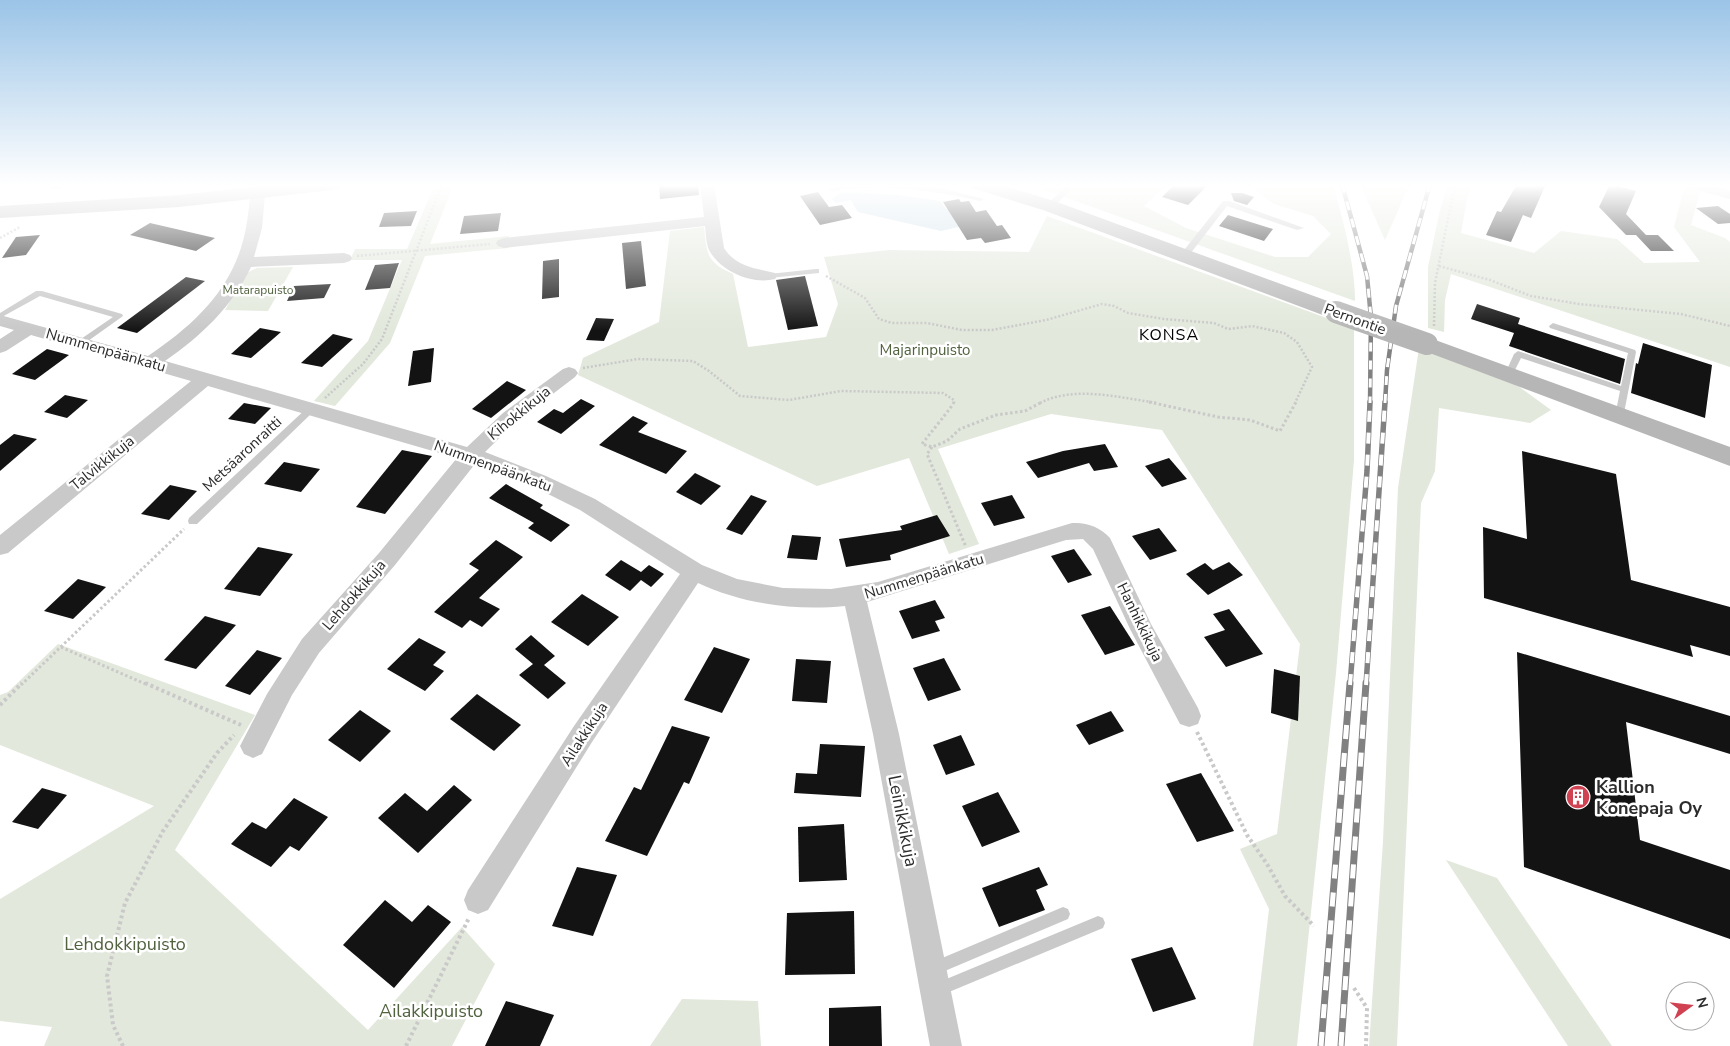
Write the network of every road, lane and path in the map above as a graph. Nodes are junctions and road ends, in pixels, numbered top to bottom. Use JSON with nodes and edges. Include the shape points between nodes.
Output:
{"nodes":[{"id":1,"x":252,"y":233,"type":"edge"},
{"id":2,"x":422,"y":233,"type":"edge"},
{"id":3,"x":600,"y":233,"type":"edge"},
{"id":4,"x":714,"y":233,"type":"edge"},
{"id":5,"x":1122,"y":233,"type":"edge"},
{"id":6,"x":1202,"y":233,"type":"edge"},
{"id":7,"x":1445,"y":233,"type":"edge"},
{"id":8,"x":504,"y":243,"type":"joint"},
{"id":9,"x":415,"y":251,"type":"junction"},
{"id":10,"x":1184,"y":256,"type":"junction"},
{"id":11,"x":344,"y":258,"type":"joint"},
{"id":12,"x":245,"y":262,"type":"junction"},
{"id":13,"x":1439,"y":266,"type":"junction"},
{"id":14,"x":816,"y":271,"type":"joint"},
{"id":15,"x":769,"y":276,"type":"joint"},
{"id":16,"x":0,"y":318,"type":"edge"},
{"id":17,"x":1553,"y":326,"type":"dead end"},
{"id":18,"x":1730,"y":326,"type":"edge"},
{"id":19,"x":29,"y":328,"type":"junction"},
{"id":20,"x":1430,"y":337,"type":"junction"},
{"id":21,"x":81,"y":343,"type":"junction"},
{"id":22,"x":0,"y":347,"type":"edge"},
{"id":23,"x":150,"y":363,"type":"junction"},
{"id":24,"x":569,"y":373,"type":"joint"},
{"id":25,"x":1509,"y":374,"type":"junction"},
{"id":26,"x":205,"y":379,"type":"junction"},
{"id":27,"x":1625,"y":390,"type":"junction"},
{"id":28,"x":311,"y":409,"type":"junction"},
{"id":29,"x":1620,"y":416,"type":"junction"},
{"id":30,"x":932,"y":447,"type":"junction"},
{"id":31,"x":472,"y":455,"type":"junction"},
{"id":32,"x":1730,"y":456,"type":"edge"},
{"id":33,"x":193,"y":521,"type":"joint"},
{"id":34,"x":1087,"y":531,"type":"joint"},
{"id":35,"x":0,"y":547,"type":"edge"},
{"id":36,"x":972,"y":562,"type":"junction"},
{"id":37,"x":694,"y":572,"type":"junction"},
{"id":38,"x":854,"y":596,"type":"junction"},
{"id":39,"x":60,"y":647,"type":"junction"},
{"id":40,"x":0,"y":705,"type":"edge"},
{"id":41,"x":1189,"y":716,"type":"joint"},
{"id":42,"x":253,"y":746,"type":"dead end"},
{"id":43,"x":478,"y":900,"type":"joint"},
{"id":44,"x":1063,"y":914,"type":"dead end"},
{"id":45,"x":1098,"y":923,"type":"dead end"},
{"id":46,"x":1314,"y":926,"type":"dead end"},
{"id":47,"x":934,"y":980,"type":"junction"},
{"id":48,"x":1354,"y":988,"type":"dead end"},
{"id":49,"x":124,"y":1046,"type":"edge"},
{"id":50,"x":406,"y":1046,"type":"edge"},
{"id":51,"x":946,"y":1046,"type":"edge"},
{"id":52,"x":1366,"y":1046,"type":"edge"}],
"edges":[{"from":1,"to":12,"type":"street"},
{"from":2,"to":9,"type":"path"},
{"from":3,"to":8,"type":"street"},
{"from":4,"to":15,"type":"street","via":[[720,255],[740,270]]},
{"from":5,"to":10,"type":"street","name":"Pernontie"},
{"from":6,"to":10,"type":"lane"},
{"from":7,"to":13,"type":"path"},
{"from":8,"to":9,"type":"path"},
{"from":9,"to":11,"type":"path"},
{"from":9,"to":28,"type":"path","via":[[382,339],[371,357]]},
{"from":10,"to":20,"type":"street","name":"Pernontie","bridge":true,"via":[[1336,312]]},
{"from":11,"to":12,"type":"street"},
{"from":12,"to":23,"type":"street","via":[[225,299],[211,316]]},
{"from":13,"to":18,"type":"path","via":[[1490,280],[1531,296],[1681,314]]},
{"from":13,"to":20,"type":"path"},
{"from":14,"to":15,"type":"lane"},
{"from":14,"to":30,"type":"path","via":[[865,298],[879,318],[892,323],[927,322],[962,330],[992,330],[1046,320],[1102,304],[1128,313],[1164,319],[1214,323],[1228,329],[1252,326],[1284,333],[1297,342],[1312,367],[1292,413],[1280,431],[1250,420],[1083,393],[1050,398],[1026,411],[996,415],[960,429],[947,441]]},
{"from":16,"to":19,"type":"street","name":"Nummenpäänkatu"},
{"from":16,"to":21,"type":"lane","via":[[39,293],[119,316]]},
{"from":17,"to":27,"type":"lane","via":[[1632,352]]},
{"from":19,"to":21,"type":"street","name":"Nummenpäänkatu"},
{"from":19,"to":22,"type":"street"},
{"from":20,"to":25,"type":"street","name":"Pernontie"},
{"from":21,"to":23,"type":"street","name":"Nummenpäänkatu"},
{"from":23,"to":26,"type":"street","name":"Nummenpäänkatu"},
{"from":24,"to":30,"type":"path","via":[[638,359],[693,361],[740,396],[789,400],[841,391],[942,393],[954,400],[953,407],[922,444]]},
{"from":24,"to":31,"type":"street","name":"Kihokkikuja","via":[[510,417]]},
{"from":25,"to":27,"type":"lane","via":[[1518,354]]},
{"from":25,"to":29,"type":"street","name":"Pernontie"},
{"from":26,"to":28,"type":"street","name":"Nummenpäänkatu"},
{"from":26,"to":35,"type":"street","name":"Talvikkikuja"},
{"from":27,"to":29,"type":"lane"},
{"from":28,"to":31,"type":"street","name":"Nummenpäänkatu"},
{"from":28,"to":33,"type":"lane","name":"Metsäaronraitti"},
{"from":29,"to":32,"type":"street","name":"Pernontie"},
{"from":30,"to":36,"type":"path","via":[[927,454]]},
{"from":31,"to":37,"type":"street","name":"Nummenpäänkatu","via":[[567,494]]},
{"from":31,"to":42,"type":"street","name":"Lehdokkikuja","via":[[321,632],[272,705]]},
{"from":33,"to":39,"type":"path"},
{"from":34,"to":36,"type":"street","name":"Nummenpäänkatu","via":[[1066,532]]},
{"from":34,"to":41,"type":"street","name":"Hanhikkikuja","via":[[1102,544],[1142,629]]},
{"from":36,"to":38,"type":"street","name":"Nummenpäänkatu"},
{"from":37,"to":38,"type":"street","name":"Nummenpäänkatu","via":[[774,596],[817,599]]},
{"from":37,"to":43,"type":"street","name":"Ailakkikuja","via":[[583,734]]},
{"from":38,"to":47,"type":"street","name":"Leinikkikuja","via":[[886,734]]},
{"from":39,"to":40,"type":"path"},
{"from":39,"to":49,"type":"path","via":[[244,726],[217,753],[163,831],[125,903],[107,976],[113,1025]]},
{"from":41,"to":46,"type":"path","via":[[1247,835],[1285,896]]},
{"from":43,"to":50,"type":"path"},
{"from":44,"to":47,"type":"lane"},
{"from":45,"to":47,"type":"lane"},
{"from":47,"to":51,"type":"street","name":"Leinikkikuja"},
{"from":48,"to":52,"type":"path","via":[[1367,1008]]}]}
